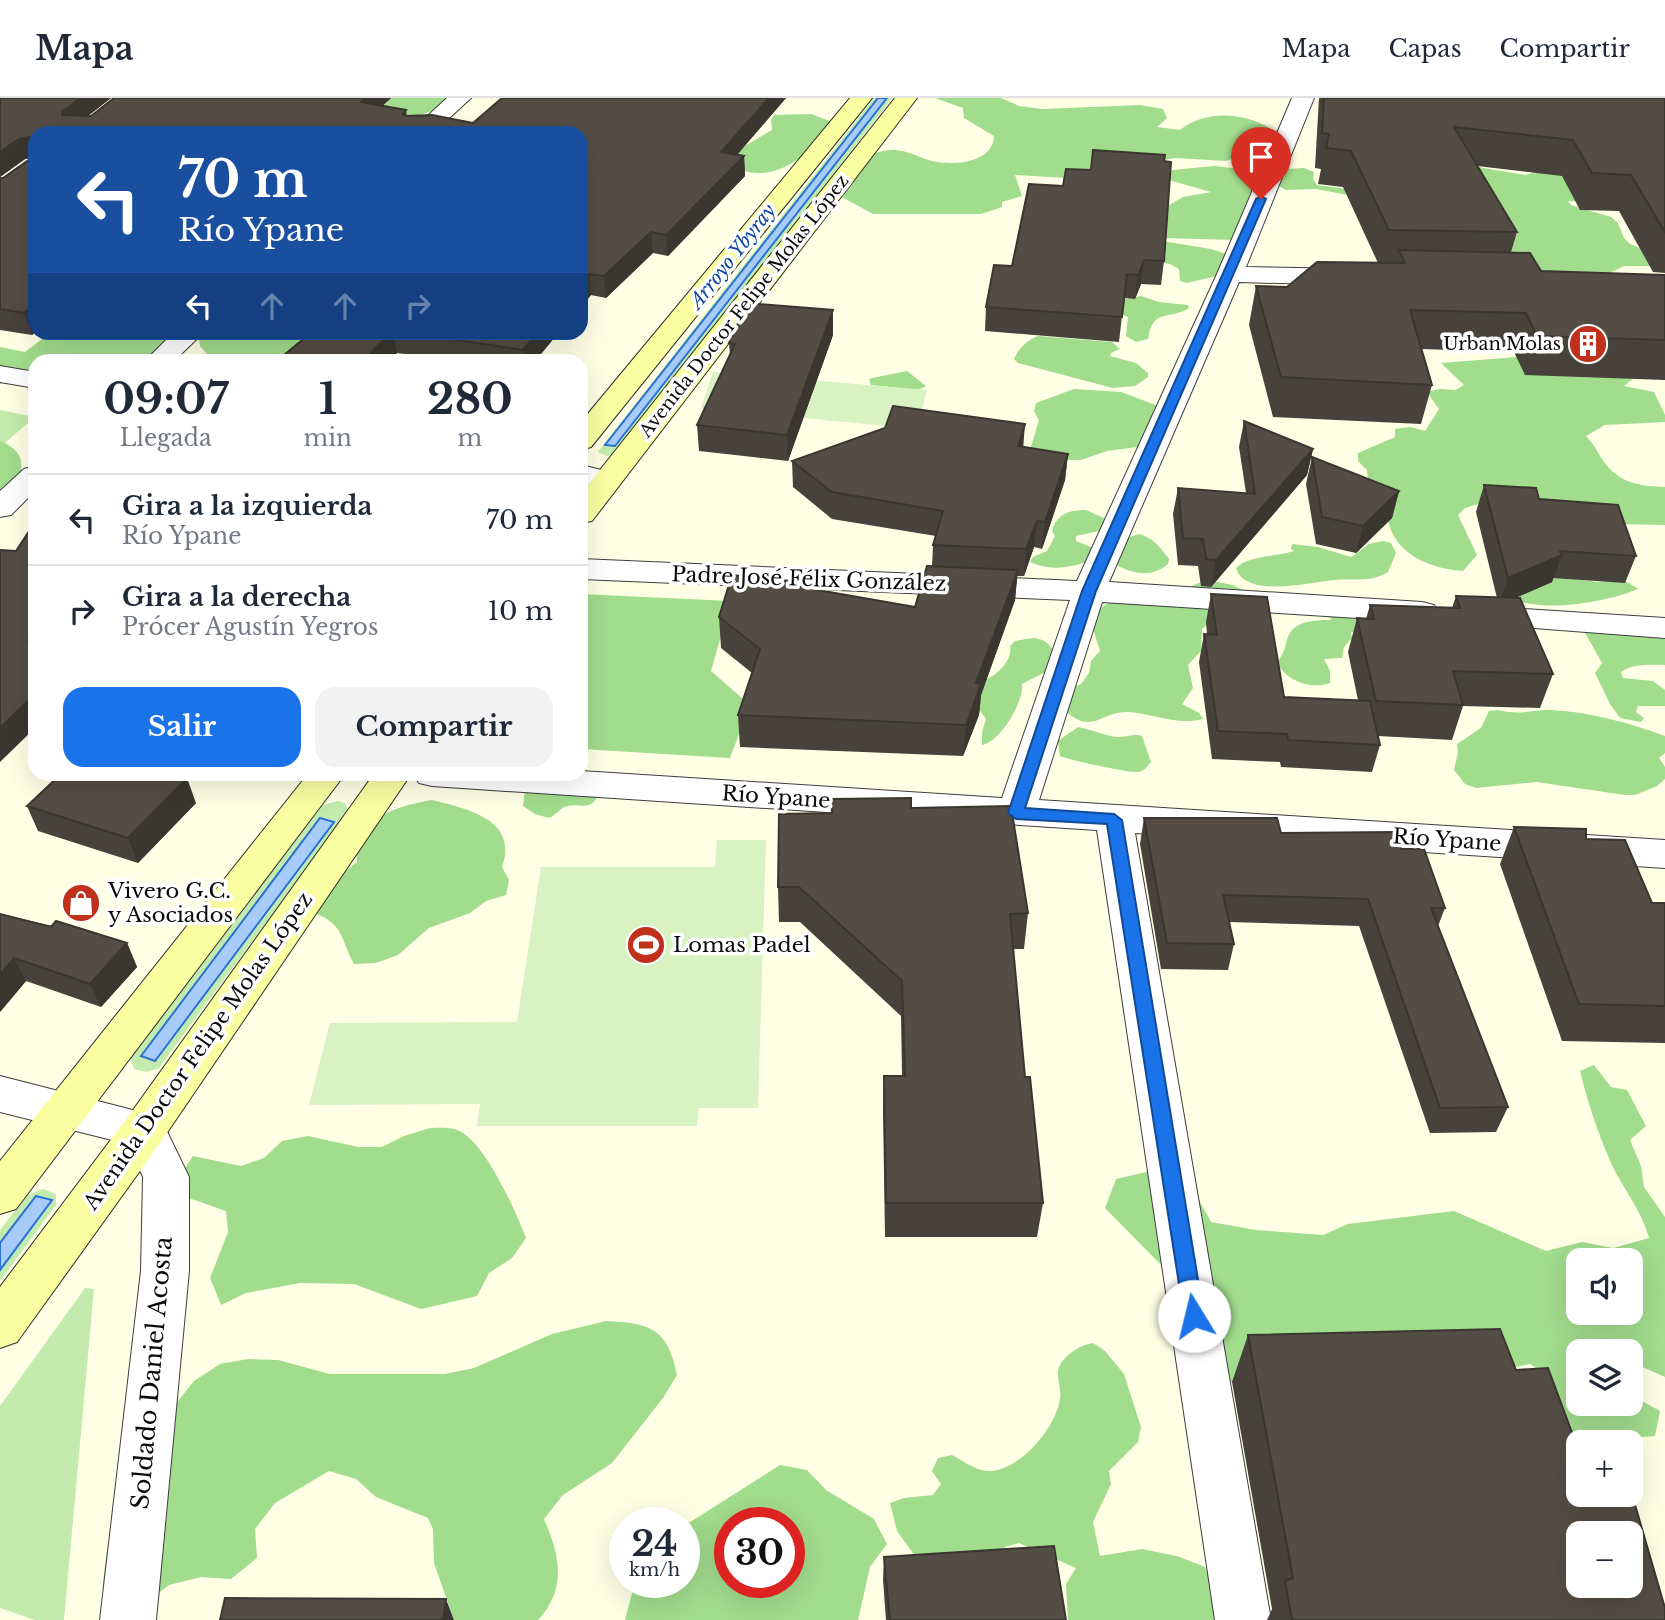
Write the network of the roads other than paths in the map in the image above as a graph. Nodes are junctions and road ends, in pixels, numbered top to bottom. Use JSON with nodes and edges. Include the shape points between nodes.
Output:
{"nodes":[{"id":1,"x":460,"y":98,"type":"edge"},
{"id":2,"x":861,"y":98,"type":"edge"},
{"id":3,"x":906,"y":98,"type":"edge"},
{"id":4,"x":1303,"y":98,"type":"edge"},
{"id":5,"x":428,"y":126,"type":"edge"},
{"id":6,"x":1230,"y":274,"type":"junction"},
{"id":7,"x":1380,"y":277,"type":"edge"},
{"id":8,"x":182,"y":340,"type":"edge"},
{"id":9,"x":166,"y":354,"type":"edge"},
{"id":10,"x":0,"y":374,"type":"edge"},
{"id":11,"x":28,"y":379,"type":"edge"},
{"id":12,"x":588,"y":432,"type":"edge"},
{"id":13,"x":594,"y":477,"type":"edge"},
{"id":14,"x":28,"y":482,"type":"edge"},
{"id":15,"x":588,"y":494,"type":"edge"},
{"id":16,"x":0,"y":508,"type":"edge"},
{"id":17,"x":588,"y":569,"type":"edge"},
{"id":18,"x":1089,"y":591,"type":"junction"},
{"id":19,"x":1665,"y":628,"type":"edge"},
{"id":20,"x":322,"y":781,"type":"edge"},
{"id":21,"x":388,"y":781,"type":"edge"},
{"id":22,"x":537,"y":781,"type":"edge"},
{"id":23,"x":1016,"y":813,"type":"junction"},
{"id":24,"x":1114,"y":820,"type":"junction"},
{"id":25,"x":1665,"y":854,"type":"edge"},
{"id":26,"x":0,"y":1094,"type":"edge"},
{"id":27,"x":65,"y":1112,"type":"junction"},
{"id":28,"x":144,"y":1130,"type":"junction"},
{"id":29,"x":0,"y":1195,"type":"edge"},
{"id":30,"x":0,"y":1326,"type":"edge"},
{"id":31,"x":128,"y":1620,"type":"edge"},
{"id":32,"x":1243,"y":1620,"type":"edge"}],
"edges":[{"from":1,"to":5,"type":"street"},
{"from":2,"to":12,"type":"main road","name":"Avenida Doctor Felipe Molas López"},
{"from":3,"to":13,"type":"main road","name":"Avenida Doctor Felipe Molas López"},
{"from":4,"to":6,"type":"street"},
{"from":6,"to":7,"type":"street"},
{"from":6,"to":18,"type":"street"},
{"from":8,"to":9,"type":"street"},
{"from":10,"to":11,"type":"street"},
{"from":13,"to":15,"type":"main road","name":"Avenida Doctor Felipe Molas López"},
{"from":14,"to":16,"type":"street"},
{"from":17,"to":18,"type":"street","name":"Padre José Félix González"},
{"from":18,"to":19,"type":"street","name":"Padre José Félix González"},
{"from":18,"to":23,"type":"street"},
{"from":20,"to":27,"type":"main road"},
{"from":21,"to":28,"type":"main road","name":"Avenida Doctor Felipe Molas López"},
{"from":22,"to":23,"type":"street","name":"Río Ypane"},
{"from":23,"to":24,"type":"street","name":"Río Ypane"},
{"from":24,"to":25,"type":"street","name":"Río Ypane"},
{"from":24,"to":32,"type":"street"},
{"from":26,"to":27,"type":"street"},
{"from":27,"to":28,"type":"street"},
{"from":27,"to":29,"type":"main road"},
{"from":28,"to":30,"type":"main road","name":"Avenida Doctor Felipe Molas López"},
{"from":28,"to":31,"type":"street","name":"Soldado Daniel Acosta","via":[[166,1177],[165,1271]]}]}
